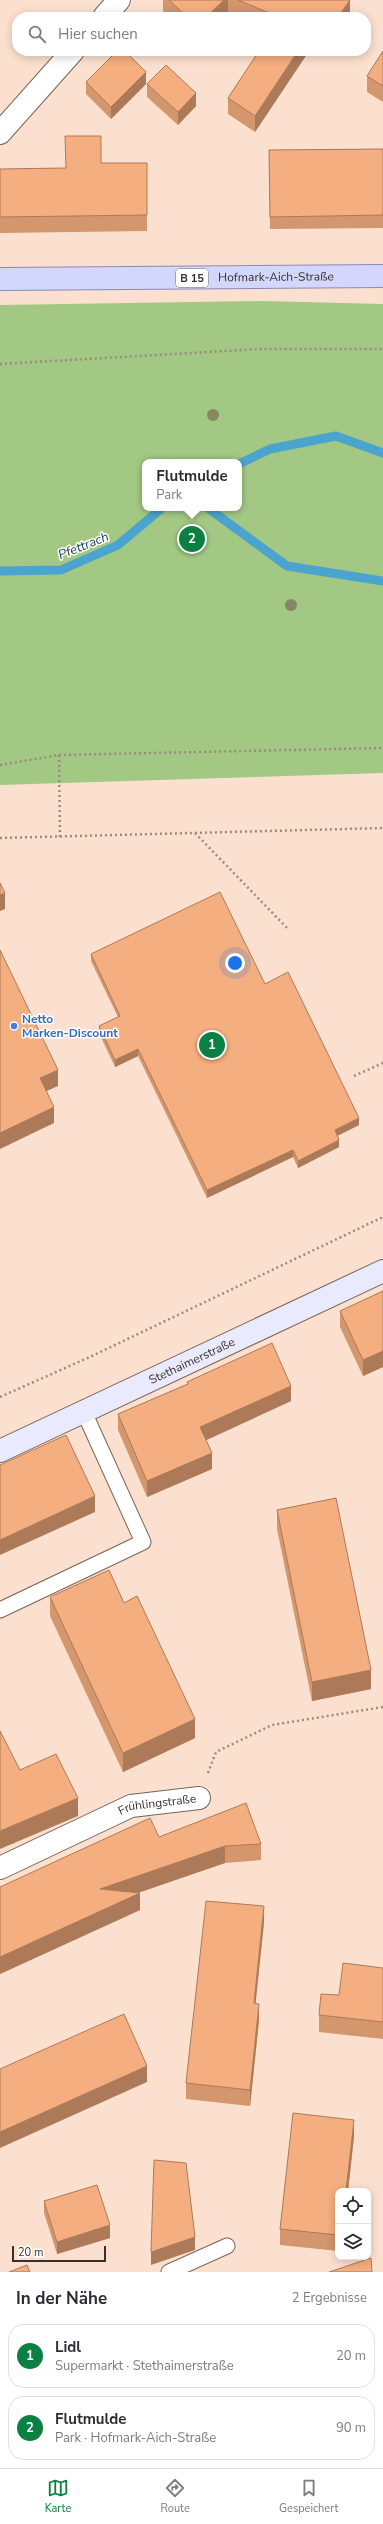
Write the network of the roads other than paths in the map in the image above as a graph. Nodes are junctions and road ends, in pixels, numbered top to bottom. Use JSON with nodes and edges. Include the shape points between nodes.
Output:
{"nodes":[{"id":1,"x":119,"y":0,"type":"edge"},
{"id":2,"x":108,"y":12,"type":"edge"},
{"id":3,"x":69,"y":56,"type":"edge"},
{"id":4,"x":0,"y":133,"type":"edge"},
{"id":5,"x":383,"y":276,"type":"edge"},
{"id":6,"x":0,"y":279,"type":"edge"},
{"id":7,"x":383,"y":1271,"type":"edge"},
{"id":8,"x":84,"y":1412,"type":"junction"},
{"id":9,"x":0,"y":1451,"type":"edge"},
{"id":10,"x":0,"y":1610,"type":"edge"},
{"id":11,"x":198,"y":1798,"type":"road end"},
{"id":12,"x":0,"y":1868,"type":"edge"},
{"id":13,"x":227,"y":2246,"type":"dead end"},
{"id":14,"x":170,"y":2272,"type":"edge"}],
"edges":[{"from":1,"to":2,"type":"street"},
{"from":3,"to":4,"type":"street"},
{"from":5,"to":6,"type":"main road","name":"Hofmark-Aich-Straße","number":"B 15"},
{"from":7,"to":8,"type":"main road","name":"Stethaimerstraße"},
{"from":8,"to":9,"type":"main road","name":"Stethaimerstraße"},
{"from":8,"to":10,"type":"lane","via":[[143,1542]]},
{"from":11,"to":12,"type":"street","name":"Frühlingstraße","via":[[131,1806]]},
{"from":13,"to":14,"type":"lane"}]}
